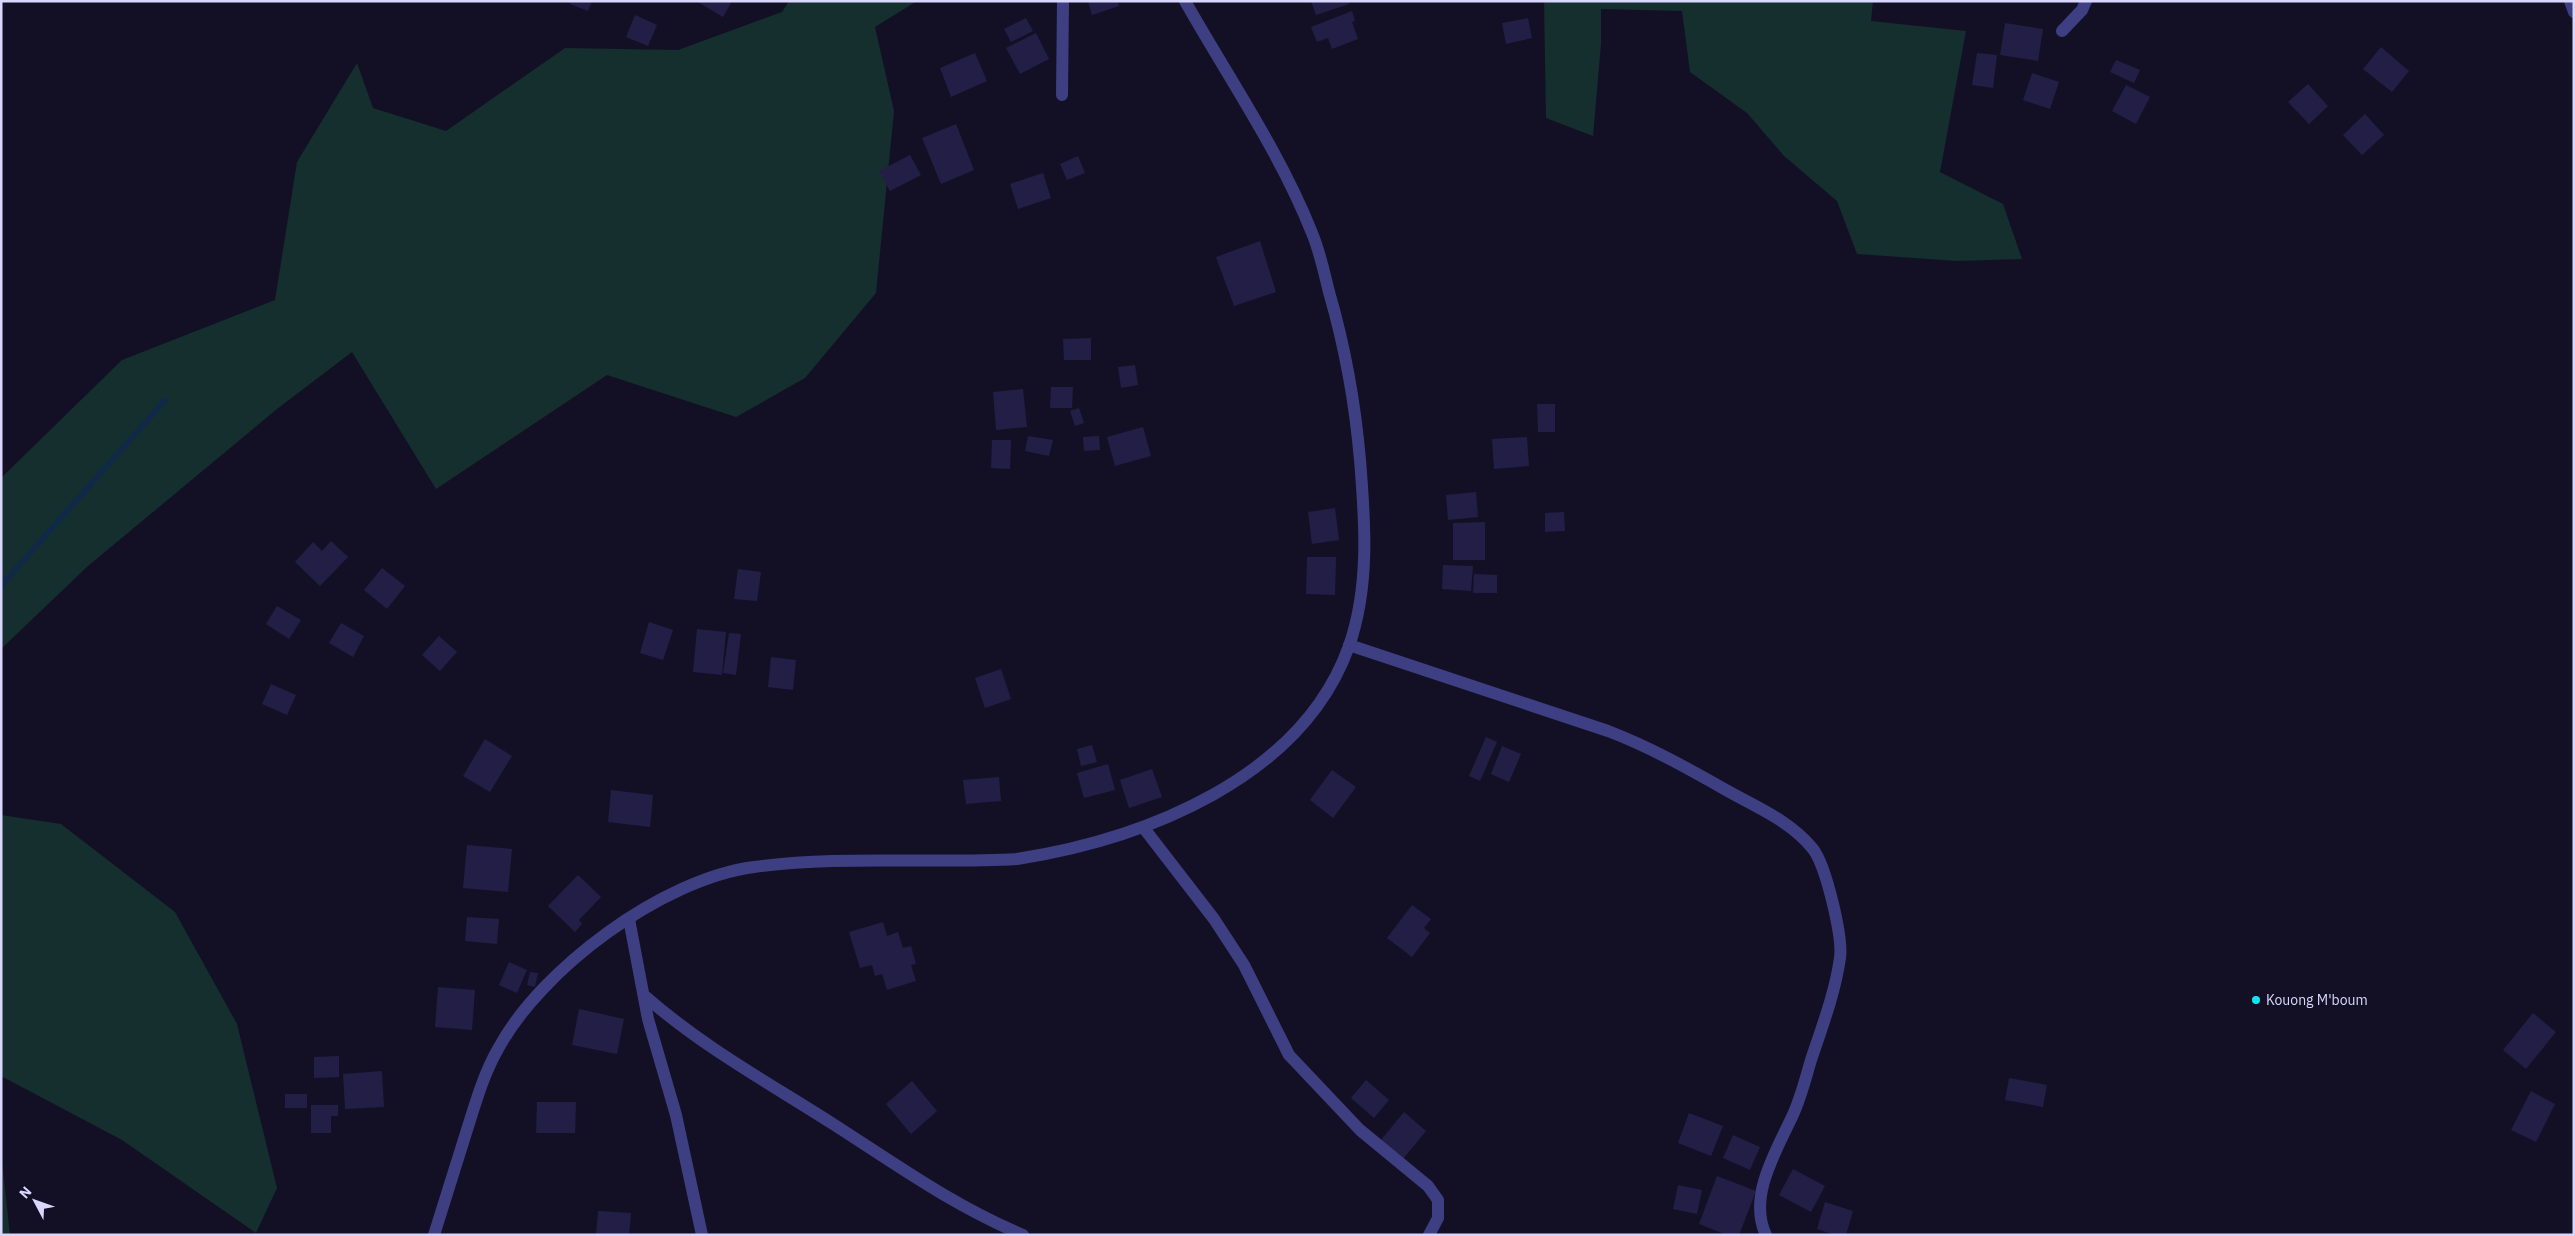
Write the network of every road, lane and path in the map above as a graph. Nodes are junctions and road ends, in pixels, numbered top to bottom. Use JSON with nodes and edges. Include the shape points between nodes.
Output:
{"nodes":[{"id":1,"x":1063,"y":1,"type":"edge"},
{"id":2,"x":1185,"y":1,"type":"edge"},
{"id":3,"x":2086,"y":1,"type":"edge"},
{"id":4,"x":2570,"y":1,"type":"edge"},
{"id":5,"x":2574,"y":12,"type":"edge"},
{"id":6,"x":2062,"y":31,"type":"dead end"},
{"id":7,"x":1062,"y":95,"type":"dead end"},
{"id":8,"x":1349,"y":645,"type":"junction"},
{"id":9,"x":1143,"y":828,"type":"junction"},
{"id":10,"x":629,"y":919,"type":"junction"},
{"id":11,"x":646,"y":997,"type":"junction"},
{"id":12,"x":434,"y":1235,"type":"edge"},
{"id":13,"x":702,"y":1235,"type":"edge"},
{"id":14,"x":1023,"y":1235,"type":"edge"},
{"id":15,"x":1429,"y":1235,"type":"edge"},
{"id":16,"x":1766,"y":1235,"type":"edge"}],
"edges":[{"from":1,"to":7,"type":"street"},
{"from":2,"to":8,"type":"street","via":[[1273,153],[1302,210],[1316,244],[1342,339],[1357,423],[1365,544],[1362,583]]},
{"from":3,"to":6,"type":"street"},
{"from":4,"to":5,"type":"street"},
{"from":8,"to":9,"type":"street","via":[[1326,693],[1296,733],[1264,762],[1216,792]]},
{"from":8,"to":16,"type":"street","via":[[1642,744],[1766,810],[1804,838],[1814,851],[1830,893],[1840,956],[1827,1012],[1794,1113],[1768,1168],[1761,1199],[1761,1226]]},
{"from":9,"to":10,"type":"street","via":[[1017,859],[793,863],[751,867],[693,885]]},
{"from":9,"to":15,"type":"street","via":[[1214,919],[1244,965],[1290,1055],[1360,1130],[1428,1186],[1438,1200],[1438,1218]]},
{"from":10,"to":11,"type":"street"},
{"from":10,"to":12,"type":"street","via":[[567,965],[525,1008],[497,1050],[479,1092]]},
{"from":11,"to":13,"type":"street","via":[[653,1041],[676,1115]]},
{"from":11,"to":14,"type":"street","via":[[687,1032],[908,1174]]}]}
